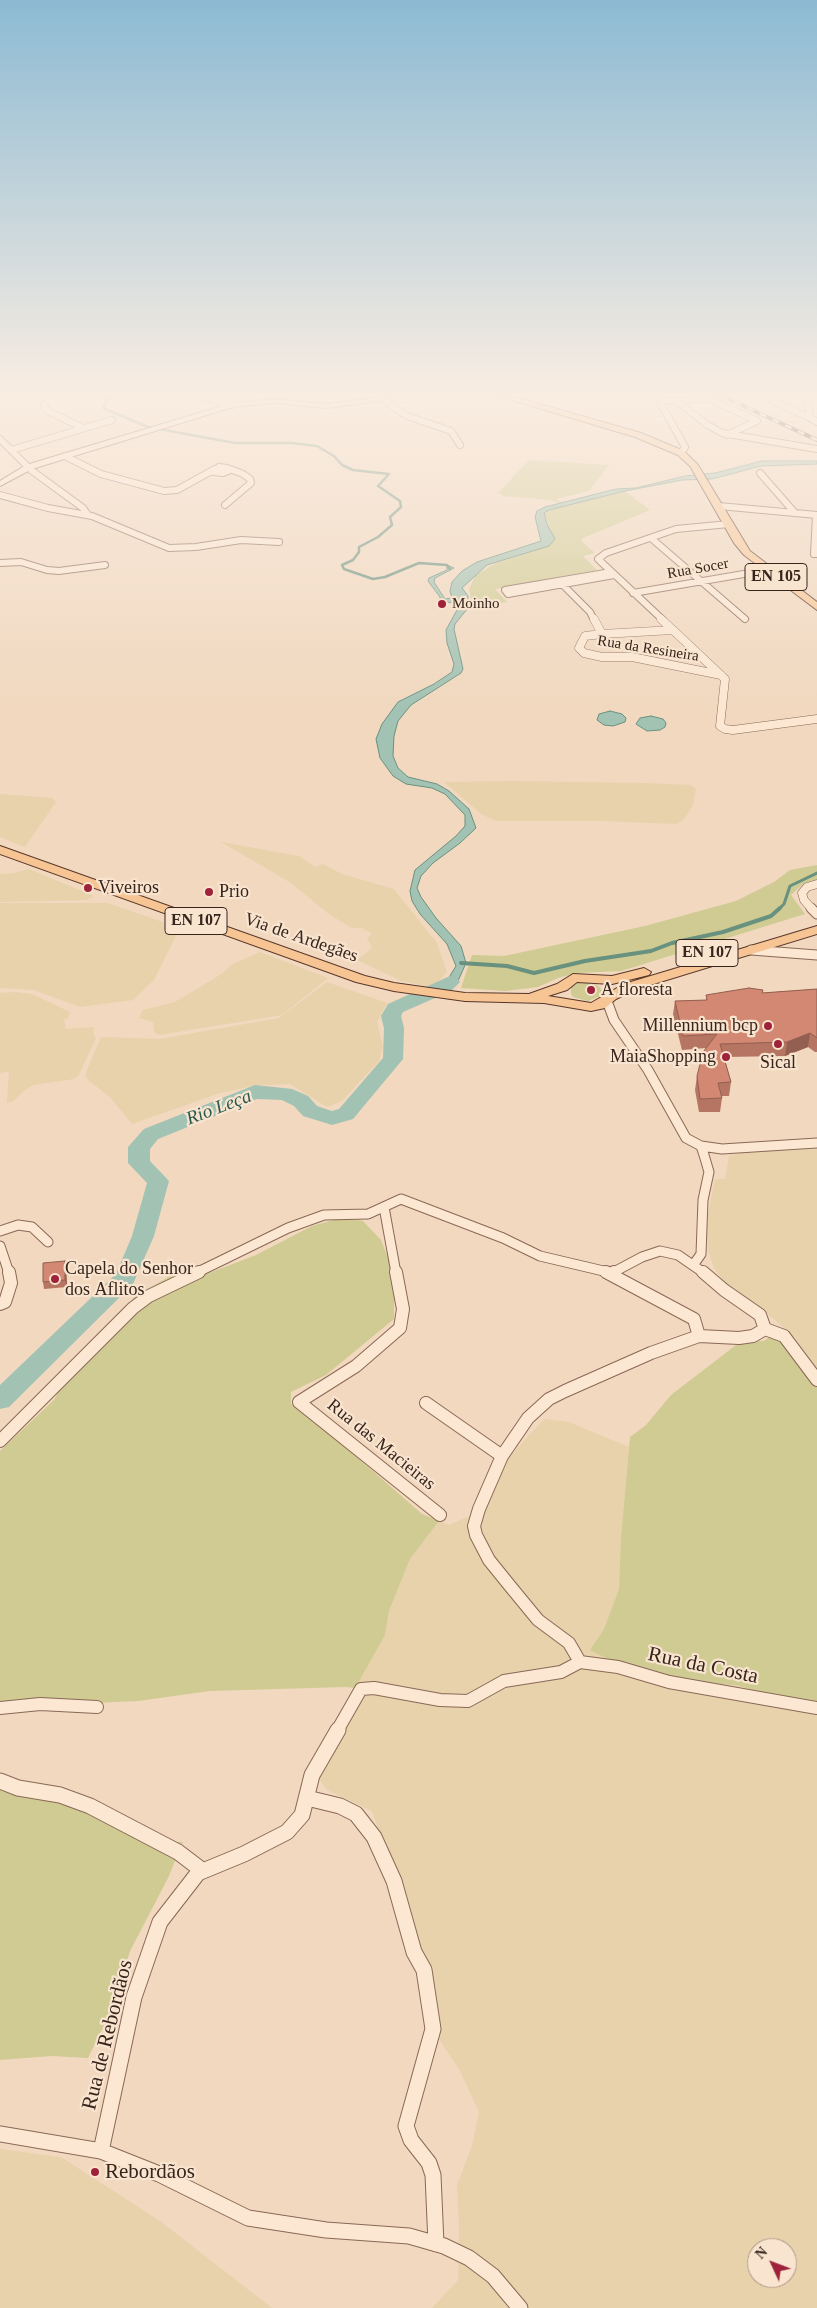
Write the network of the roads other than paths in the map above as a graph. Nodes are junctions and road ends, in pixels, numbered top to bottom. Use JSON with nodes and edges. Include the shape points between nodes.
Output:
{"nodes":[{"id":1,"x":10,"y":498,"type":"edge"},
{"id":2,"x":69,"y":498,"type":"edge"},
{"id":3,"x":234,"y":498,"type":"edge"},
{"id":4,"x":714,"y":498,"type":"edge"},
{"id":5,"x":782,"y":498,"type":"edge"},
{"id":6,"x":225,"y":505,"type":"dead end"},
{"id":7,"x":719,"y":506,"type":"junction"},
{"id":8,"x":795,"y":513,"type":"junction"},
{"id":9,"x":88,"y":515,"type":"junction"},
{"id":10,"x":816,"y":515,"type":"edge"},
{"id":11,"x":729,"y":524,"type":"junction"},
{"id":12,"x":651,"y":538,"type":"junction"},
{"id":13,"x":279,"y":542,"type":"dead end"},
{"id":14,"x":817,"y":554,"type":"edge"},
{"id":15,"x":0,"y":563,"type":"edge"},
{"id":16,"x":105,"y":565,"type":"dead end"},
{"id":17,"x":767,"y":570,"type":"junction"},
{"id":18,"x":612,"y":574,"type":"junction"},
{"id":19,"x":702,"y":581,"type":"junction"},
{"id":20,"x":562,"y":584,"type":"junction"},
{"id":21,"x":634,"y":593,"type":"junction"},
{"id":22,"x":817,"y":607,"type":"edge"},
{"id":23,"x":745,"y":619,"type":"dead end"},
{"id":24,"x":673,"y":630,"type":"junction"},
{"id":25,"x":602,"y":634,"type":"junction"},
{"id":26,"x":721,"y":675,"type":"junction"},
{"id":27,"x":817,"y":719,"type":"edge"},
{"id":28,"x":0,"y":850,"type":"edge"},
{"id":29,"x":817,"y":884,"type":"edge"},
{"id":30,"x":816,"y":921,"type":"edge"},
{"id":31,"x":751,"y":950,"type":"junction"},
{"id":32,"x":817,"y":955,"type":"edge"},
{"id":33,"x":601,"y":980,"type":"junction"},
{"id":34,"x":562,"y":987,"type":"junction"},
{"id":35,"x":512,"y":998,"type":"junction"},
{"id":36,"x":609,"y":998,"type":"junction"},
{"id":37,"x":572,"y":1003,"type":"junction"},
{"id":38,"x":817,"y":1143,"type":"edge"},
{"id":39,"x":700,"y":1146,"type":"junction"},
{"id":40,"x":384,"y":1207,"type":"junction"},
{"id":41,"x":0,"y":1230,"type":"edge"},
{"id":42,"x":48,"y":1242,"type":"dead end"},
{"id":43,"x":0,"y":1246,"type":"edge"},
{"id":44,"x":694,"y":1264,"type":"junction"},
{"id":45,"x":612,"y":1274,"type":"junction"},
{"id":46,"x":0,"y":1304,"type":"edge"},
{"id":47,"x":765,"y":1328,"type":"junction"},
{"id":48,"x":699,"y":1336,"type":"junction"},
{"id":49,"x":817,"y":1380,"type":"edge"},
{"id":50,"x":426,"y":1403,"type":"dead end"},
{"id":51,"x":0,"y":1441,"type":"edge"},
{"id":52,"x":502,"y":1456,"type":"junction"},
{"id":53,"x":440,"y":1515,"type":"dead end"},
{"id":54,"x":580,"y":1662,"type":"junction"},
{"id":55,"x":97,"y":1707,"type":"dead end"},
{"id":56,"x":0,"y":1708,"type":"edge"},
{"id":57,"x":817,"y":1708,"type":"edge"},
{"id":58,"x":0,"y":1781,"type":"edge"},
{"id":59,"x":307,"y":1798,"type":"junction"},
{"id":60,"x":203,"y":1871,"type":"junction"},
{"id":61,"x":0,"y":2134,"type":"edge"},
{"id":62,"x":101,"y":2152,"type":"junction"},
{"id":63,"x":436,"y":2244,"type":"junction"},
{"id":64,"x":520,"y":2308,"type":"edge"}],
"edges":[{"from":1,"to":9,"type":"street"},
{"from":2,"to":9,"type":"street"},
{"from":3,"to":6,"type":"street"},
{"from":4,"to":7,"type":"main road","number":"EN 105"},
{"from":5,"to":8,"type":"street"},
{"from":7,"to":8,"type":"street"},
{"from":7,"to":11,"type":"main road","number":"EN 105"},
{"from":8,"to":10,"type":"street"},
{"from":9,"to":13,"type":"street","via":[[169,548],[241,540]]},
{"from":10,"to":14,"type":"street","via":[[814,554]]},
{"from":11,"to":12,"type":"street","via":[[692,526]]},
{"from":11,"to":17,"type":"main road","number":"EN 105","via":[[747,553]]},
{"from":12,"to":18,"type":"street","via":[[601,556],[599,562]]},
{"from":12,"to":19,"type":"street"},
{"from":15,"to":16,"type":"street","via":[[21,562],[59,571]]},
{"from":17,"to":19,"type":"street","name":"Rua Socer"},
{"from":17,"to":22,"type":"main road","number":"EN 105"},
{"from":18,"to":20,"type":"street"},
{"from":18,"to":20,"type":"street","via":[[505,590],[508,594]]},
{"from":18,"to":21,"type":"street"},
{"from":19,"to":21,"type":"street","name":"Rua Socer"},
{"from":19,"to":23,"type":"street"},
{"from":20,"to":25,"type":"street","name":"Rua da Resineira","via":[[590,612]]},
{"from":21,"to":24,"type":"street"},
{"from":24,"to":25,"type":"street"},
{"from":24,"to":26,"type":"street"},
{"from":25,"to":26,"type":"street","name":"Rua da Resineira","via":[[585,636],[579,648],[602,656],[632,657]]},
{"from":26,"to":27,"type":"street","via":[[725,679],[720,726],[725,729]]},
{"from":28,"to":35,"type":"main road","name":"Via de Ardegães","number":"EN 107","via":[[335,970],[394,987],[465,997]]},
{"from":29,"to":30,"type":"street","via":[[807,887],[802,893]]},
{"from":30,"to":31,"type":"main road","name":"Via de Ardegães","number":"EN 107"},
{"from":30,"to":33,"type":"main road","name":"Via de Ardegães","number":"EN 107","via":[[621,979]]},
{"from":31,"to":32,"type":"street"},
{"from":31,"to":36,"type":"main road","name":"Via de Ardegães","number":"EN 107","via":[[629,987]]},
{"from":33,"to":34,"type":"main road","name":"Via de Ardegães","number":"EN 107","via":[[573,978]]},
{"from":33,"to":36,"type":"main road","via":[[611,990]]},
{"from":34,"to":35,"type":"main road","name":"Via de Ardegães","number":"EN 107","via":[[547,993]]},
{"from":34,"to":37,"type":"main road","via":[[562,993]]},
{"from":35,"to":37,"type":"main road","name":"Via de Ardegães","number":"EN 107"},
{"from":36,"to":37,"type":"main road","name":"Via de Ardegães","number":"EN 107","via":[[591,1007]]},
{"from":36,"to":39,"type":"street","via":[[608,1010],[648,1070],[686,1138]]},
{"from":38,"to":39,"type":"street","via":[[722,1149]]},
{"from":39,"to":44,"type":"street","via":[[708,1172],[703,1200],[701,1254]]},
{"from":40,"to":45,"type":"street","via":[[401,1199],[509,1240],[540,1256]]},
{"from":40,"to":51,"type":"street","via":[[368,1214],[324,1215],[288,1228],[149,1296],[132,1308]]},
{"from":40,"to":53,"type":"street","name":"Rua das Macieiras","via":[[403,1309],[400,1328],[356,1366],[299,1402]]},
{"from":41,"to":42,"type":"street","via":[[18,1225],[32,1227]]},
{"from":43,"to":46,"type":"street","via":[[8,1264],[11,1283],[4,1302]]},
{"from":44,"to":45,"type":"street","via":[[678,1255],[660,1251]]},
{"from":44,"to":47,"type":"street","via":[[760,1315]]},
{"from":45,"to":48,"type":"street","via":[[694,1320]]},
{"from":47,"to":48,"type":"street","via":[[753,1336],[739,1338]]},
{"from":47,"to":49,"type":"street","via":[[784,1336]]},
{"from":48,"to":52,"type":"street","via":[[651,1353],[549,1399],[528,1418]]},
{"from":50,"to":52,"type":"street"},
{"from":52,"to":54,"type":"street","via":[[474,1526],[481,1548],[538,1620],[569,1643]]},
{"from":54,"to":57,"type":"street","name":"Rua da Costa","via":[[618,1667],[678,1684]]},
{"from":54,"to":59,"type":"street","name":"Rua de Rebordãos","via":[[561,1672],[504,1681],[468,1701],[361,1689],[312,1775]]},
{"from":55,"to":56,"type":"street","via":[[40,1704]]},
{"from":58,"to":60,"type":"street","via":[[18,1788],[60,1795],[90,1806],[178,1852]]},
{"from":59,"to":60,"type":"street","name":"Rua de Rebordãos","via":[[302,1814],[287,1832]]},
{"from":59,"to":63,"type":"street","via":[[340,1806],[356,1814],[374,1837],[394,1881],[414,1952],[424,1970],[433,2029],[406,2126],[433,2175]]},
{"from":60,"to":62,"type":"street","name":"Rua de Rebordãos","via":[[198,1873],[160,1922],[134,1997]]},
{"from":61,"to":62,"type":"street"},
{"from":62,"to":63,"type":"street","via":[[159,2174],[248,2218],[326,2230],[409,2236]]},
{"from":63,"to":64,"type":"street","via":[[469,2258],[493,2276]]}]}
